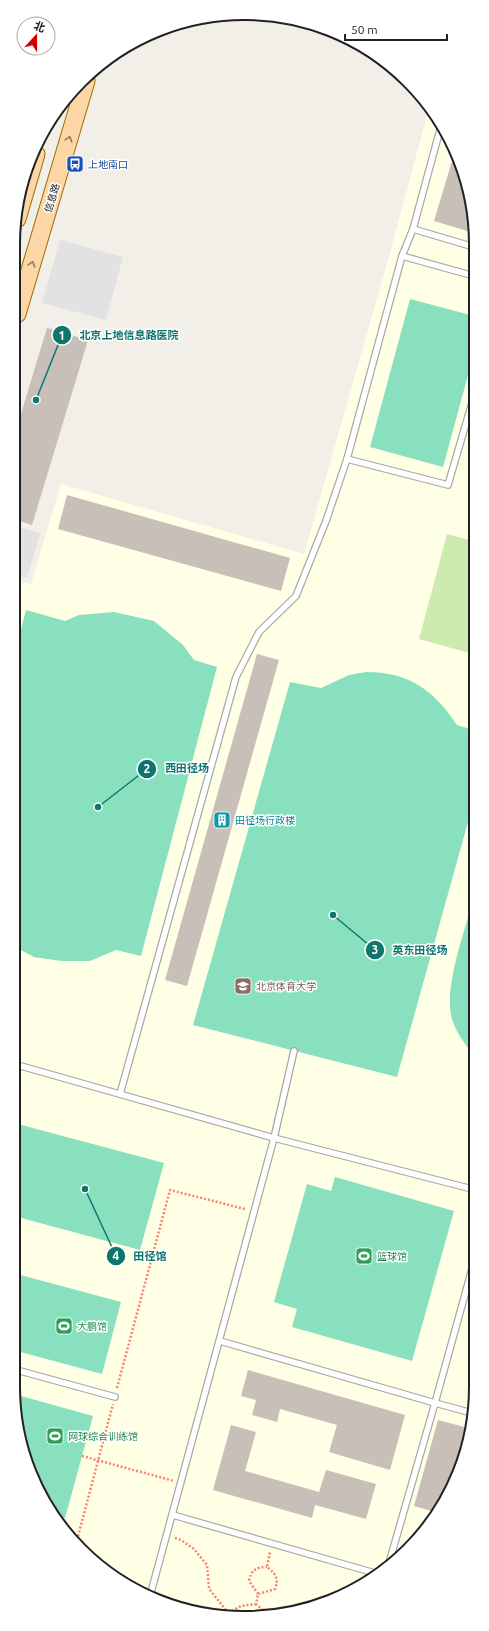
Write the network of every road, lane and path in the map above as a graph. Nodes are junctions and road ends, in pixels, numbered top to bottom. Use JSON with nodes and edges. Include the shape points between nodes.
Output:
{"nodes":[{"id":1,"x":84,"y":88,"type":"edge"},
{"id":2,"x":439,"y":132,"type":"edge"},
{"id":3,"x":413,"y":229,"type":"junction"},
{"id":4,"x":469,"y":246,"type":"edge"},
{"id":5,"x":402,"y":256,"type":"junction"},
{"id":6,"x":469,"y":275,"type":"edge"},
{"id":7,"x":20,"y":304,"type":"edge"},
{"id":8,"x":469,"y":413,"type":"edge"},
{"id":9,"x":347,"y":459,"type":"junction"},
{"id":10,"x":294,"y":1051,"type":"dead end"},
{"id":11,"x":20,"y":1066,"type":"edge"},
{"id":12,"x":120,"y":1094,"type":"junction"},
{"id":13,"x":274,"y":1138,"type":"junction"},
{"id":14,"x":469,"y":1188,"type":"edge"},
{"id":15,"x":255,"y":1211,"type":"junction"},
{"id":16,"x":469,"y":1280,"type":"edge"},
{"id":17,"x":220,"y":1341,"type":"junction"},
{"id":18,"x":20,"y":1371,"type":"edge"},
{"id":19,"x":115,"y":1397,"type":"junction"},
{"id":20,"x":435,"y":1403,"type":"junction"},
{"id":21,"x":468,"y":1412,"type":"edge"},
{"id":22,"x":82,"y":1456,"type":"dead end"},
{"id":23,"x":98,"y":1460,"type":"junction"},
{"id":24,"x":182,"y":1483,"type":"junction"},
{"id":25,"x":173,"y":1515,"type":"junction"},
{"id":26,"x":78,"y":1537,"type":"edge"},
{"id":27,"x":175,"y":1538,"type":"dead end"},
{"id":28,"x":272,"y":1544,"type":"junction"},
{"id":29,"x":391,"y":1557,"type":"edge"},
{"id":30,"x":267,"y":1567,"type":"junction"},
{"id":31,"x":371,"y":1572,"type":"edge"},
{"id":32,"x":151,"y":1591,"type":"edge"},
{"id":33,"x":258,"y":1594,"type":"junction"},
{"id":34,"x":256,"y":1604,"type":"junction"},
{"id":35,"x":263,"y":1610,"type":"edge"},
{"id":36,"x":227,"y":1611,"type":"edge"},
{"id":37,"x":232,"y":1611,"type":"edge"}],
"edges":[{"from":7,"to":1,"type":"main road","name":"信息路","one_way":true},
{"from":2,"to":3,"type":"lane"},
{"from":3,"to":4,"type":"lane"},
{"from":3,"to":5,"type":"lane"},
{"from":5,"to":6,"type":"lane"},
{"from":5,"to":9,"type":"lane"},
{"from":8,"to":9,"type":"lane","via":[[448,485]]},
{"from":9,"to":12,"type":"lane","via":[[296,596],[259,632],[236,677]]},
{"from":10,"to":13,"type":"lane"},
{"from":11,"to":12,"type":"lane"},
{"from":12,"to":13,"type":"lane"},
{"from":13,"to":14,"type":"lane"},
{"from":13,"to":15,"type":"lane"},
{"from":15,"to":17,"type":"lane"},
{"from":15,"to":19,"type":"path","via":[[170,1190]]},
{"from":16,"to":20,"type":"lane"},
{"from":17,"to":20,"type":"lane"},
{"from":17,"to":24,"type":"lane"},
{"from":18,"to":19,"type":"lane"},
{"from":19,"to":23,"type":"path"},
{"from":20,"to":21,"type":"lane"},
{"from":20,"to":29,"type":"lane"},
{"from":22,"to":23,"type":"path"},
{"from":23,"to":24,"type":"path"},
{"from":23,"to":26,"type":"path"},
{"from":24,"to":25,"type":"lane"},
{"from":25,"to":28,"type":"lane"},
{"from":25,"to":32,"type":"lane"},
{"from":27,"to":36,"type":"path","via":[[194,1549],[207,1565],[209,1589]]},
{"from":28,"to":30,"type":"path"},
{"from":28,"to":31,"type":"lane"},
{"from":30,"to":33,"type":"path","via":[[259,1567],[250,1574],[249,1581]]},
{"from":30,"to":33,"type":"path","via":[[275,1573],[277,1582],[274,1590]]},
{"from":33,"to":34,"type":"path"},
{"from":34,"to":35,"type":"path"},
{"from":34,"to":37,"type":"path","via":[[241,1606]]}]}
